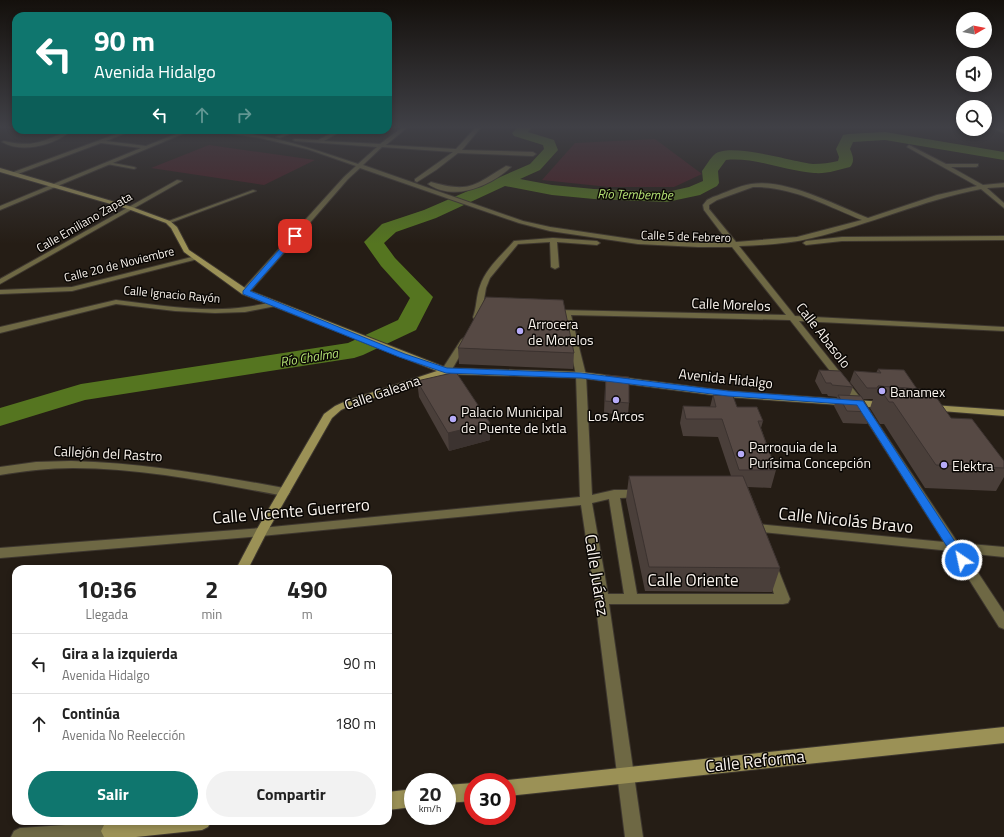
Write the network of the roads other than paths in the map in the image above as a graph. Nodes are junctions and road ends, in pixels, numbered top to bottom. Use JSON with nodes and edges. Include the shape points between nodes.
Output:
{"nodes":[{"id":1,"x":37,"y":165,"type":"edge"},
{"id":2,"x":103,"y":165,"type":"edge"},
{"id":3,"x":119,"y":165,"type":"edge"},
{"id":4,"x":360,"y":165,"type":"joint"},
{"id":5,"x":438,"y":165,"type":"edge"},
{"id":6,"x":974,"y":165,"type":"edge"},
{"id":7,"x":944,"y":166,"type":"joint"},
{"id":8,"x":508,"y":167,"type":"dead end"},
{"id":9,"x":134,"y":168,"type":"dead end"},
{"id":10,"x":371,"y":169,"type":"junction"},
{"id":11,"x":0,"y":170,"type":"edge"},
{"id":12,"x":13,"y":174,"type":"junction"},
{"id":13,"x":417,"y":180,"type":"junction"},
{"id":14,"x":179,"y":181,"type":"dead end"},
{"id":15,"x":1004,"y":185,"type":"edge"},
{"id":16,"x":52,"y":186,"type":"junction"},
{"id":17,"x":981,"y":186,"type":"junction"},
{"id":18,"x":254,"y":190,"type":"dead end"},
{"id":19,"x":1004,"y":206,"type":"edge"},
{"id":20,"x":0,"y":208,"type":"edge"},
{"id":21,"x":130,"y":208,"type":"junction"},
{"id":22,"x":867,"y":220,"type":"junction"},
{"id":23,"x":168,"y":222,"type":"junction"},
{"id":24,"x":1004,"y":238,"type":"edge"},
{"id":25,"x":553,"y":240,"type":"junction"},
{"id":26,"x":792,"y":242,"type":"junction"},
{"id":27,"x":737,"y":247,"type":"junction"},
{"id":28,"x":196,"y":258,"type":"junction"},
{"id":29,"x":555,"y":267,"type":"dead end"},
{"id":30,"x":0,"y":282,"type":"edge"},
{"id":31,"x":0,"y":292,"type":"edge"},
{"id":32,"x":245,"y":292,"type":"junction"},
{"id":33,"x":272,"y":304,"type":"junction"},
{"id":34,"x":551,"y":311,"type":"edge"},
{"id":35,"x":566,"y":312,"type":"junction"},
{"id":36,"x":793,"y":318,"type":"junction"},
{"id":37,"x":1004,"y":329,"type":"edge"},
{"id":38,"x":0,"y":330,"type":"edge"},
{"id":39,"x":446,"y":371,"type":"junction"},
{"id":40,"x":581,"y":375,"type":"junction"},
{"id":41,"x":860,"y":403,"type":"junction"},
{"id":42,"x":890,"y":405,"type":"edge"},
{"id":43,"x":921,"y":407,"type":"edge"},
{"id":44,"x":1004,"y":413,"type":"edge"},
{"id":45,"x":0,"y":471,"type":"edge"},
{"id":46,"x":284,"y":492,"type":"junction"},
{"id":47,"x":614,"y":494,"type":"junction"},
{"id":48,"x":652,"y":494,"type":"edge"},
{"id":49,"x":586,"y":500,"type":"junction"},
{"id":50,"x":752,"y":514,"type":"edge"},
{"id":51,"x":757,"y":528,"type":"junction"},
{"id":52,"x":261,"y":532,"type":"junction"},
{"id":53,"x":762,"y":542,"type":"edge"},
{"id":54,"x":953,"y":548,"type":"junction"},
{"id":55,"x":1004,"y":552,"type":"edge"},
{"id":56,"x":0,"y":553,"type":"edge"},
{"id":57,"x":768,"y":556,"type":"edge"},
{"id":58,"x":244,"y":565,"type":"edge"},
{"id":59,"x":602,"y":598,"type":"junction"},
{"id":60,"x":631,"y":598,"type":"junction"},
{"id":61,"x":1004,"y":623,"type":"edge"},
{"id":62,"x":1004,"y":735,"type":"edge"},
{"id":63,"x":626,"y":775,"type":"junction"},
{"id":64,"x":516,"y":787,"type":"edge"},
{"id":65,"x":404,"y":799,"type":"edge"},
{"id":66,"x":392,"y":801,"type":"edge"},
{"id":67,"x":161,"y":825,"type":"edge"},
{"id":68,"x":110,"y":830,"type":"edge"},
{"id":69,"x":20,"y":837,"type":"edge"},
{"id":70,"x":634,"y":837,"type":"edge"}],
"edges":[{"from":1,"to":12,"type":"street"},
{"from":2,"to":16,"type":"street"},
{"from":3,"to":9,"type":"lane"},
{"from":4,"to":10,"type":"street"},
{"from":4,"to":32,"type":"street"},
{"from":5,"to":13,"type":"street"},
{"from":6,"to":7,"type":"street"},
{"from":7,"to":17,"type":"street"},
{"from":8,"to":13,"type":"street","via":[[467,189],[456,190]]},
{"from":10,"to":13,"type":"street"},
{"from":10,"to":27,"type":"street","via":[[521,222],[546,228],[590,236]]},
{"from":11,"to":12,"type":"street"},
{"from":12,"to":16,"type":"street"},
{"from":14,"to":21,"type":"street","name":"Calle Emiliano Zapata"},
{"from":15,"to":17,"type":"street"},
{"from":16,"to":20,"type":"street"},
{"from":16,"to":21,"type":"street"},
{"from":17,"to":19,"type":"street"},
{"from":17,"to":22,"type":"street"},
{"from":18,"to":23,"type":"lane"},
{"from":21,"to":23,"type":"street"},
{"from":21,"to":30,"type":"street","name":"Calle Emiliano Zapata"},
{"from":22,"to":26,"type":"street"},
{"from":22,"to":27,"type":"street","name":"Calle Abasolo","via":[[803,194],[766,185],[752,185],[710,201],[706,206]]},
{"from":23,"to":28,"type":"street","via":[[174,227],[186,251]]},
{"from":24,"to":26,"type":"street","name":"Calle 5 de Febrero"},
{"from":25,"to":27,"type":"street","name":"Calle 5 de Febrero","via":[[642,247]]},
{"from":25,"to":29,"type":"street"},
{"from":25,"to":39,"type":"street","name":"Calle 5 de Febrero","via":[[516,242],[484,282],[481,293],[485,307]]},
{"from":26,"to":27,"type":"street","name":"Calle 5 de Febrero"},
{"from":27,"to":36,"type":"street","name":"Calle Abasolo"},
{"from":28,"to":31,"type":"street","name":"Calle 20 de Noviembre","via":[[72,289]]},
{"from":28,"to":32,"type":"street"},
{"from":32,"to":33,"type":"street"},
{"from":33,"to":38,"type":"street","name":"Calle Ignacio Rayón","via":[[245,310],[215,311],[116,302]]},
{"from":33,"to":39,"type":"street"},
{"from":34,"to":35,"type":"street","name":"Calle Morelos"},
{"from":35,"to":36,"type":"street","name":"Calle Morelos"},
{"from":35,"to":40,"type":"street","name":"Calle Juárez"},
{"from":36,"to":37,"type":"street","name":"Calle Morelos"},
{"from":36,"to":41,"type":"street","name":"Calle Abasolo"},
{"from":39,"to":40,"type":"street","name":"Avenida Hidalgo"},
{"from":39,"to":46,"type":"street","name":"Calle Galeana","via":[[338,408],[328,416]]},
{"from":40,"to":41,"type":"street","name":"Avenida Hidalgo","via":[[728,394]]},
{"from":40,"to":49,"type":"street","name":"Calle Juárez"},
{"from":41,"to":42,"type":"street","name":"Avenida Hidalgo"},
{"from":41,"to":54,"type":"street","name":"Calle Abasolo"},
{"from":43,"to":44,"type":"street"},
{"from":45,"to":46,"type":"street","name":"Callejón del Rastro","via":[[52,464],[140,467]]},
{"from":46,"to":52,"type":"street","name":"Calle Galeana"},
{"from":47,"to":48,"type":"street","name":"Calle Vicente Guerrero"},
{"from":47,"to":49,"type":"street","name":"Calle Vicente Guerrero"},
{"from":47,"to":60,"type":"street"},
{"from":49,"to":52,"type":"street","name":"Calle Vicente Guerrero"},
{"from":49,"to":59,"type":"street","name":"Calle Juárez"},
{"from":50,"to":51,"type":"street"},
{"from":51,"to":53,"type":"street"},
{"from":51,"to":54,"type":"street","name":"Calle Nicolás Bravo"},
{"from":52,"to":56,"type":"street","name":"Calle Vicente Guerrero"},
{"from":52,"to":58,"type":"street","name":"Calle Galeana"},
{"from":54,"to":55,"type":"street","name":"Calle Nicolás Bravo"},
{"from":54,"to":61,"type":"street","name":"Calle Abasolo"},
{"from":57,"to":60,"type":"street","name":"Calle Oriente","via":[[783,599]]},
{"from":59,"to":60,"type":"street","name":"Calle Oriente"},
{"from":59,"to":63,"type":"street","name":"Calle Juárez"},
{"from":62,"to":63,"type":"street","name":"Calle Reforma"},
{"from":63,"to":64,"type":"street","name":"Calle Reforma"},
{"from":63,"to":70,"type":"street","name":"Calle Juárez"},
{"from":65,"to":66,"type":"street"},
{"from":67,"to":68,"type":"street"},
{"from":68,"to":69,"type":"street"}]}
